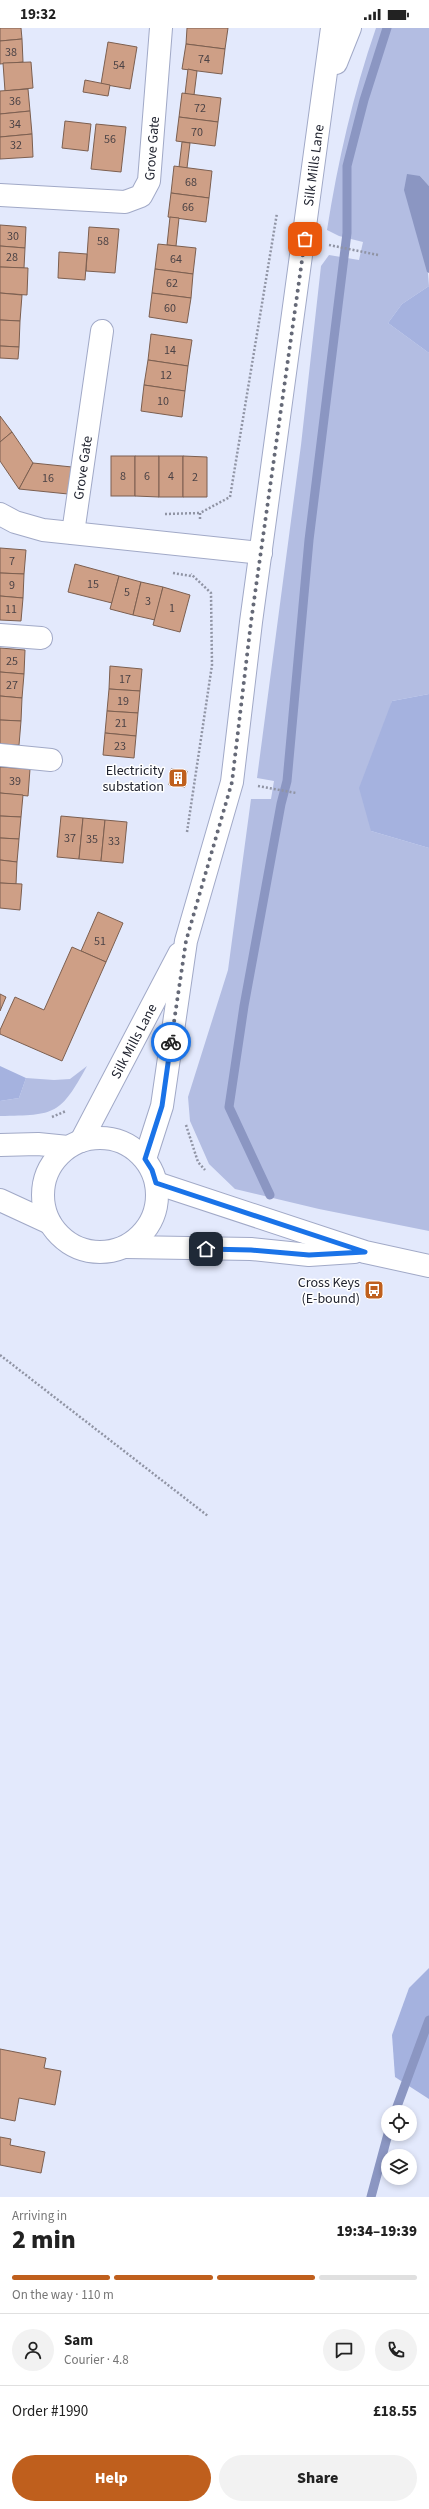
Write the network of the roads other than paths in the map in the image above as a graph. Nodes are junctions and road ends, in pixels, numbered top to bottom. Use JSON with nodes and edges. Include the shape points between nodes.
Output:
{"nodes":[{"id":1,"x":161,"y":28,"type":"edge"},
{"id":2,"x":332,"y":28,"type":"edge"},
{"id":3,"x":350,"y":28,"type":"edge"},
{"id":4,"x":323,"y":98,"type":"junction"},
{"id":5,"x":0,"y":195,"type":"edge"},
{"id":6,"x":102,"y":331,"type":"dead end"},
{"id":7,"x":0,"y":514,"type":"edge"},
{"id":8,"x":73,"y":533,"type":"junction"},
{"id":9,"x":261,"y":553,"type":"junction"},
{"id":10,"x":0,"y":635,"type":"edge"},
{"id":11,"x":40,"y":638,"type":"dead end"},
{"id":12,"x":0,"y":755,"type":"edge"},
{"id":13,"x":51,"y":760,"type":"dead end"},
{"id":14,"x":186,"y":941,"type":"junction"},
{"id":15,"x":75,"y":1144,"type":"junction"},
{"id":16,"x":0,"y":1145,"type":"edge"},
{"id":17,"x":145,"y":1159,"type":"junction"},
{"id":18,"x":156,"y":1183,"type":"junction"},
{"id":19,"x":0,"y":1200,"type":"edge"},
{"id":20,"x":50,"y":1223,"type":"junction"},
{"id":21,"x":126,"y":1247,"type":"junction"},
{"id":22,"x":365,"y":1252,"type":"junction"},
{"id":23,"x":429,"y":1266,"type":"edge"}],
"edges":[{"from":1,"to":5,"type":"main road","name":"Grove Gate","via":[[149,181],[141,196],[125,202]]},
{"from":2,"to":4,"type":"main road","name":"Silk Mills Lane"},
{"from":3,"to":4,"type":"main road","name":"Silk Mills Lane"},
{"from":4,"to":9,"type":"main road","name":"Silk Mills Lane"},
{"from":6,"to":8,"type":"main road","name":"Grove Gate"},
{"from":7,"to":8,"type":"main road","via":[[30,527]]},
{"from":8,"to":9,"type":"main road"},
{"from":9,"to":14,"type":"main road","name":"Silk Mills Lane","via":[[232,782]]},
{"from":10,"to":11,"type":"main road"},
{"from":12,"to":13,"type":"main road"},
{"from":14,"to":15,"type":"main road","name":"Silk Mills Lane"},
{"from":14,"to":17,"type":"main road","name":"Silk Mills Lane","via":[[162,1106]]},
{"from":15,"to":16,"type":"main road"},
{"from":15,"to":17,"type":"main road","via":[[99,1138],[116,1140],[132,1147]]},
{"from":15,"to":20,"type":"main road","via":[[53,1162],[44,1182],[43,1203]]},
{"from":17,"to":18,"type":"main road"},
{"from":18,"to":21,"type":"main road","via":[[158,1202],[152,1220],[141,1236]]},
{"from":18,"to":22,"type":"main road"},
{"from":19,"to":20,"type":"main road"},
{"from":20,"to":21,"type":"main road","via":[[64,1239],[83,1250],[97,1253],[112,1252]]},
{"from":21,"to":22,"type":"main road","via":[[251,1250],[309,1255]]},
{"from":22,"to":23,"type":"main road"}]}
